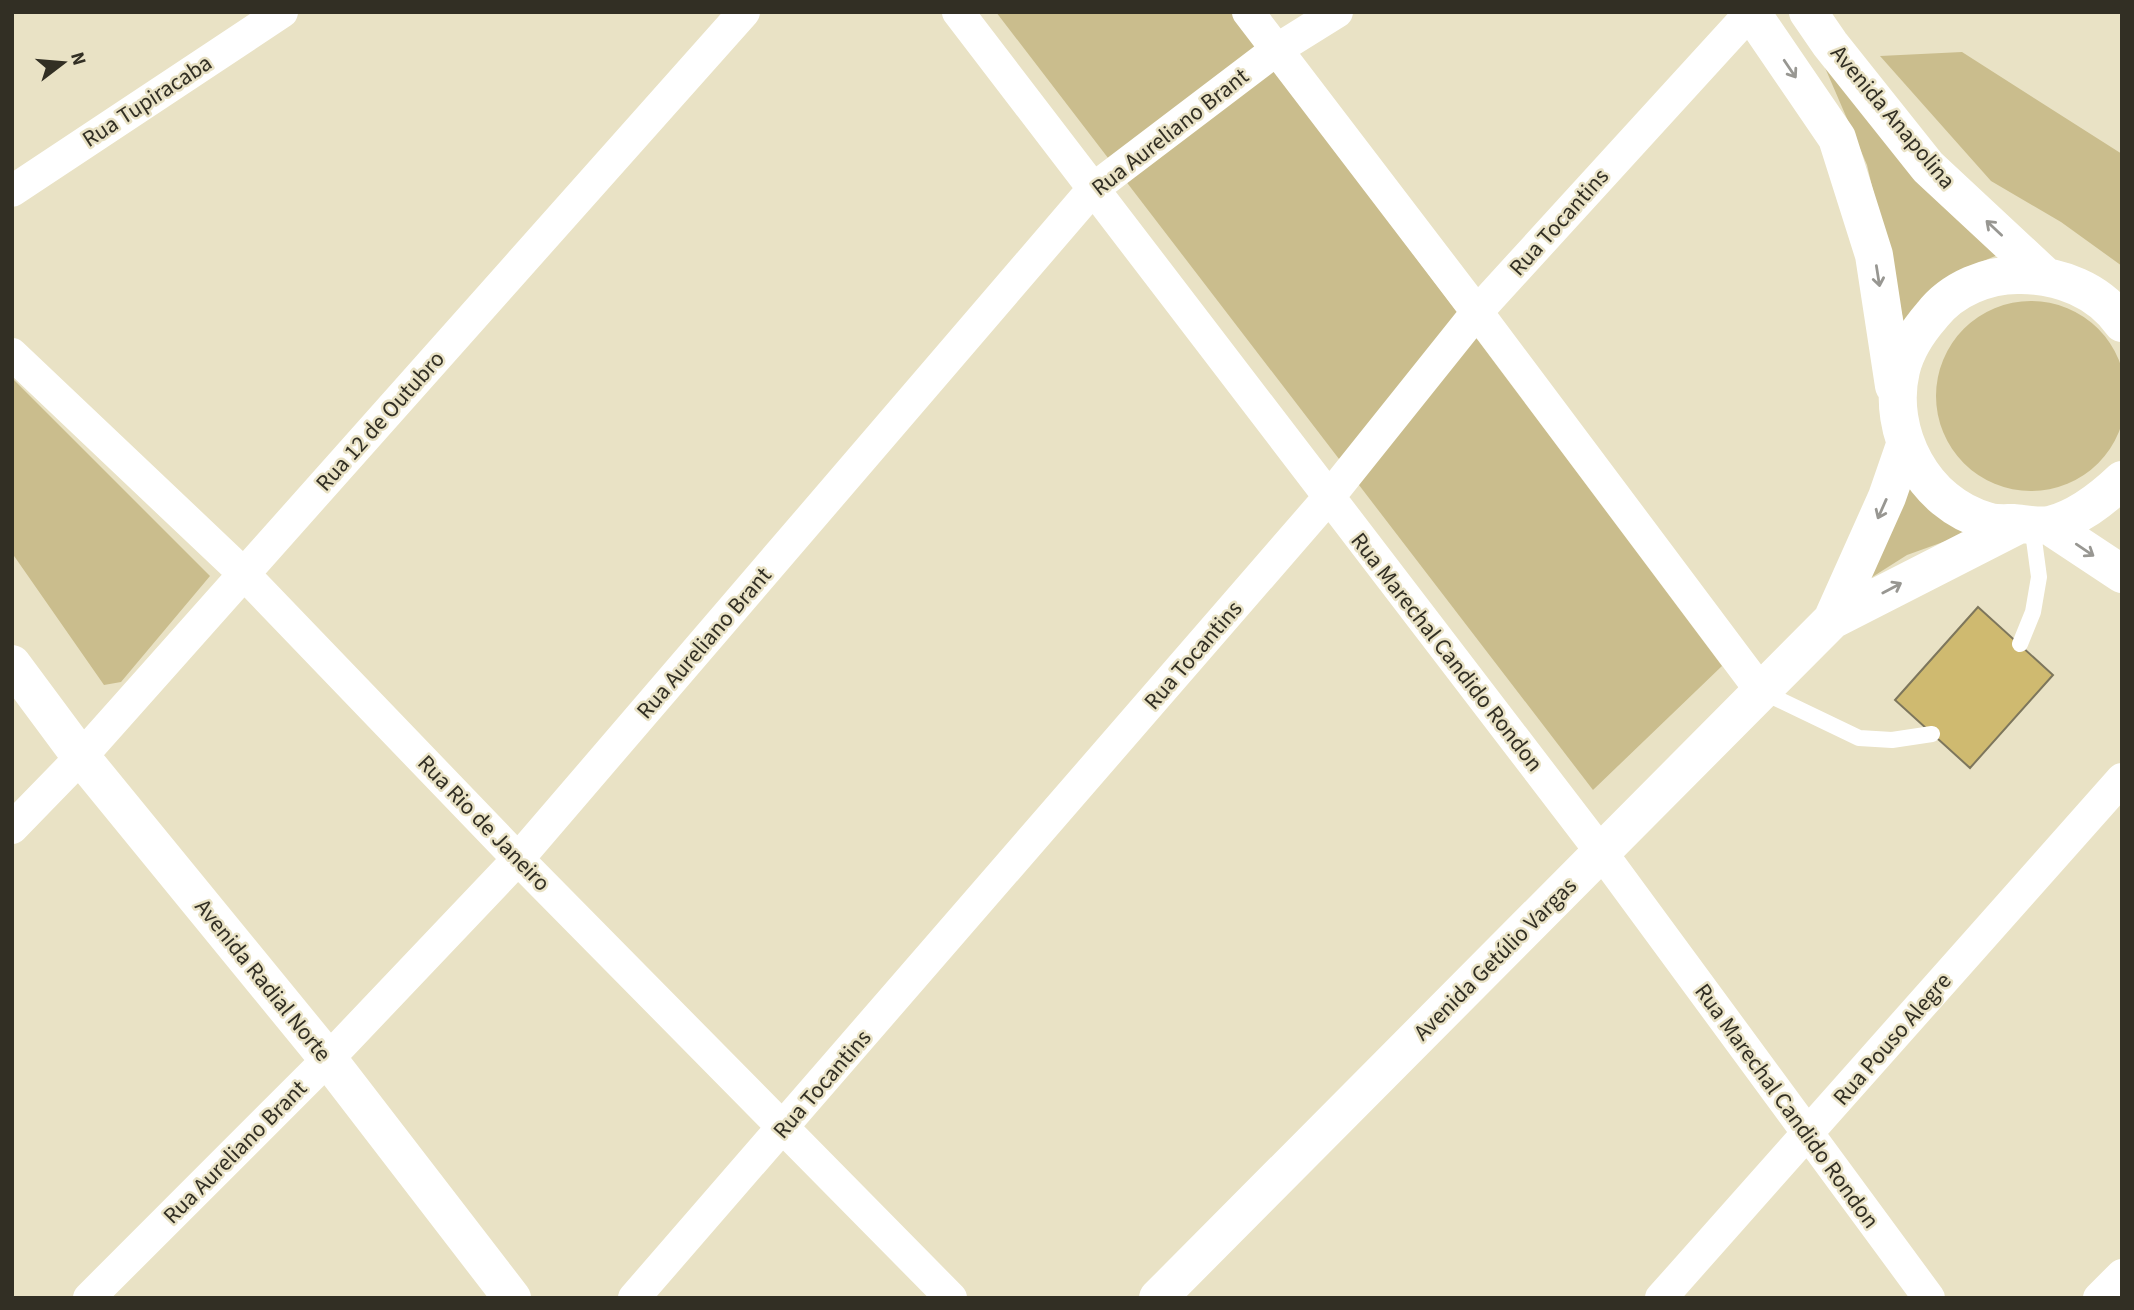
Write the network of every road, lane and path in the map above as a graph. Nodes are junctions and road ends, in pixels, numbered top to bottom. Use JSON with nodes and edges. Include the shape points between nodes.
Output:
{"nodes":[{"id":1,"x":282,"y":12,"type":"edge"},
{"id":2,"x":744,"y":12,"type":"edge"},
{"id":3,"x":958,"y":12,"type":"edge"},
{"id":4,"x":1248,"y":12,"type":"edge"},
{"id":5,"x":1337,"y":12,"type":"edge"},
{"id":6,"x":1751,"y":12,"type":"edge"},
{"id":7,"x":1808,"y":12,"type":"edge"},
{"id":8,"x":1276,"y":50,"type":"junction"},
{"id":9,"x":1093,"y":189,"type":"junction"},
{"id":10,"x":12,"y":191,"type":"edge"},
{"id":11,"x":2044,"y":275,"type":"junction"},
{"id":12,"x":1477,"y":312,"type":"junction"},
{"id":13,"x":2122,"y":323,"type":"edge"},
{"id":14,"x":12,"y":354,"type":"edge"},
{"id":15,"x":1898,"y":407,"type":"junction"},
{"id":16,"x":1905,"y":445,"type":"junction"},
{"id":17,"x":2122,"y":480,"type":"edge"},
{"id":18,"x":1329,"y":497,"type":"junction"},
{"id":19,"x":2034,"y":525,"type":"junction"},
{"id":20,"x":244,"y":574,"type":"junction"},
{"id":21,"x":2122,"y":574,"type":"edge"},
{"id":22,"x":1832,"y":620,"type":"junction"},
{"id":23,"x":2020,"y":644,"type":"dead end"},
{"id":24,"x":12,"y":664,"type":"edge"},
{"id":25,"x":1761,"y":691,"type":"junction"},
{"id":26,"x":1932,"y":734,"type":"dead end"},
{"id":27,"x":81,"y":757,"type":"junction"},
{"id":28,"x":2122,"y":779,"type":"edge"},
{"id":29,"x":12,"y":828,"type":"edge"},
{"id":30,"x":1601,"y":852,"type":"junction"},
{"id":31,"x":518,"y":859,"type":"junction"},
{"id":32,"x":328,"y":1059,"type":"junction"},
{"id":33,"x":783,"y":1128,"type":"junction"},
{"id":34,"x":1808,"y":1134,"type":"junction"},
{"id":35,"x":2122,"y":1275,"type":"edge"},
{"id":36,"x":89,"y":1298,"type":"edge"},
{"id":37,"x":512,"y":1298,"type":"edge"},
{"id":38,"x":634,"y":1298,"type":"edge"},
{"id":39,"x":951,"y":1298,"type":"edge"},
{"id":40,"x":1158,"y":1298,"type":"edge"},
{"id":41,"x":1661,"y":1298,"type":"edge"},
{"id":42,"x":1929,"y":1298,"type":"edge"},
{"id":43,"x":2099,"y":1298,"type":"edge"}],
"edges":[{"from":1,"to":10,"type":"street","name":"Rua Tupiracaba"},
{"from":2,"to":20,"type":"street","name":"Rua 12 de Outubro"},
{"from":3,"to":9,"type":"street","name":"Rua Marechal Candido Rondon"},
{"from":4,"to":8,"type":"street"},
{"from":5,"to":8,"type":"street","name":"Rua Aureliano Brant"},
{"from":6,"to":12,"type":"street","name":"Rua Tocantins"},
{"from":6,"to":15,"type":"street","one_way":true,"via":[[1837,138],[1874,255]]},
{"from":11,"to":7,"type":"street","name":"Avenida Anapolina","one_way":true,"via":[[1928,167]]},
{"from":8,"to":9,"type":"street","name":"Rua Aureliano Brant"},
{"from":8,"to":12,"type":"street"},
{"from":9,"to":18,"type":"street","name":"Rua Marechal Candido Rondon"},
{"from":9,"to":31,"type":"street","name":"Rua Aureliano Brant"},
{"from":11,"to":13,"type":"street","via":[[2083,289]]},
{"from":11,"to":15,"type":"street","via":[[2006,274],[1970,285],[1939,306],[1915,335],[1901,369]]},
{"from":12,"to":18,"type":"street","name":"Rua Tocantins"},
{"from":12,"to":25,"type":"street"},
{"from":14,"to":20,"type":"street","name":"Rua Rio de Janeiro"},
{"from":15,"to":16,"type":"street"},
{"from":16,"to":19,"type":"street","via":[[1924,479],[1953,505],[1987,522]]},
{"from":16,"to":22,"type":"street","name":"Avenida Getúlio Vargas","one_way":true},
{"from":17,"to":19,"type":"street","name":"Avenida Getúlio Vargas","via":[[2079,514]]},
{"from":18,"to":30,"type":"street","name":"Rua Marechal Candido Rondon"},
{"from":18,"to":33,"type":"street","name":"Rua Tocantins"},
{"from":19,"to":21,"type":"street","one_way":true},
{"from":22,"to":19,"type":"street","name":"Avenida Getúlio Vargas","one_way":true},
{"from":19,"to":23,"type":"lane","via":[[2039,577],[2033,612]]},
{"from":20,"to":27,"type":"street","name":"Rua 12 de Outubro"},
{"from":20,"to":31,"type":"street","name":"Rua Rio de Janeiro"},
{"from":22,"to":25,"type":"street","name":"Avenida Getúlio Vargas"},
{"from":24,"to":27,"type":"street","name":"Avenida Radial Norte"},
{"from":25,"to":26,"type":"lane","via":[[1859,738],[1892,740]]},
{"from":25,"to":30,"type":"street","name":"Avenida Getúlio Vargas"},
{"from":27,"to":29,"type":"street","name":"Rua 12 de Outubro"},
{"from":27,"to":32,"type":"street","name":"Avenida Radial Norte"},
{"from":28,"to":34,"type":"street","name":"Rua Pouso Alegre"},
{"from":30,"to":34,"type":"street","name":"Rua Marechal Candido Rondon"},
{"from":30,"to":40,"type":"street","name":"Avenida Getúlio Vargas"},
{"from":31,"to":32,"type":"street","name":"Rua Aureliano Brant"},
{"from":31,"to":33,"type":"street","name":"Rua Rio de Janeiro"},
{"from":32,"to":36,"type":"street","name":"Rua Aureliano Brant"},
{"from":32,"to":37,"type":"street","name":"Avenida Radial Norte"},
{"from":33,"to":38,"type":"street","name":"Rua Tocantins"},
{"from":33,"to":39,"type":"street","name":"Rua Rio de Janeiro"},
{"from":34,"to":41,"type":"street","name":"Rua Pouso Alegre"},
{"from":34,"to":42,"type":"street","name":"Rua Marechal Candido Rondon"},
{"from":35,"to":43,"type":"street"}]}
